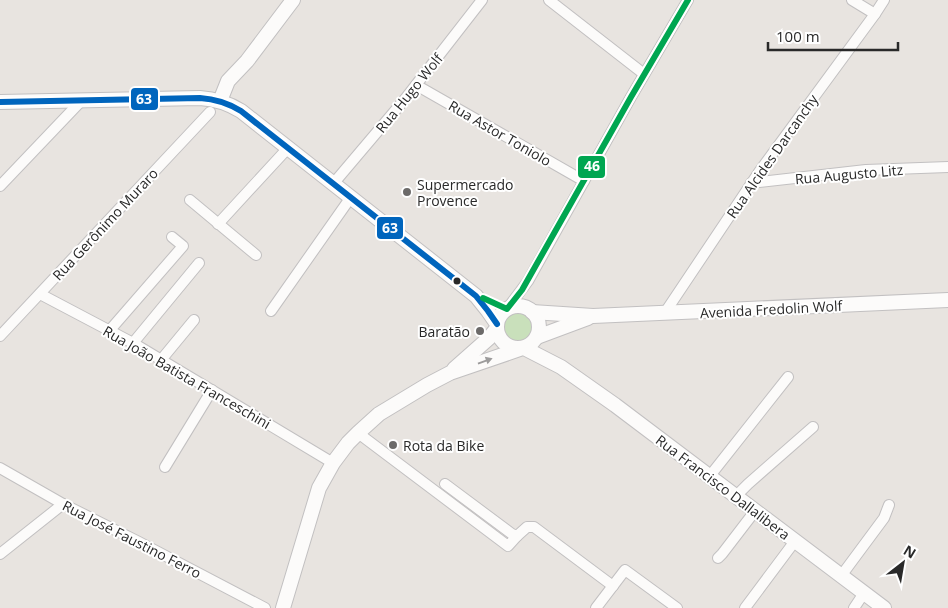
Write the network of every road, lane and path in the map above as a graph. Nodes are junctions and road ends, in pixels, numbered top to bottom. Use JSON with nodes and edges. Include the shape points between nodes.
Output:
{"nodes":[{"id":1,"x":293,"y":0,"type":"edge"},
{"id":2,"x":482,"y":0,"type":"edge"},
{"id":3,"x":549,"y":0,"type":"edge"},
{"id":4,"x":688,"y":0,"type":"edge"},
{"id":5,"x":852,"y":0,"type":"edge"},
{"id":6,"x":884,"y":0,"type":"edge"},
{"id":7,"x":875,"y":14,"type":"junction"},
{"id":8,"x":644,"y":74,"type":"junction"},
{"id":9,"x":416,"y":85,"type":"junction"},
{"id":10,"x":82,"y":100,"type":"junction"},
{"id":11,"x":220,"y":101,"type":"junction"},
{"id":12,"x":0,"y":102,"type":"edge"},
{"id":13,"x":210,"y":112,"type":"dead end"},
{"id":14,"x":288,"y":148,"type":"junction"},
{"id":15,"x":948,"y":166,"type":"edge"},
{"id":16,"x":584,"y":181,"type":"junction"},
{"id":17,"x":751,"y":183,"type":"junction"},
{"id":18,"x":334,"y":184,"type":"junction"},
{"id":19,"x":0,"y":186,"type":"edge"},
{"id":20,"x":351,"y":197,"type":"junction"},
{"id":21,"x":190,"y":200,"type":"dead end"},
{"id":22,"x":218,"y":224,"type":"junction"},
{"id":23,"x":172,"y":237,"type":"dead end"},
{"id":24,"x":256,"y":255,"type":"dead end"},
{"id":25,"x":199,"y":263,"type":"dead end"},
{"id":26,"x":40,"y":294,"type":"junction"},
{"id":27,"x":476,"y":296,"type":"junction"},
{"id":28,"x":948,"y":300,"type":"edge"},
{"id":29,"x":519,"y":309,"type":"junction"},
{"id":30,"x":271,"y":311,"type":"dead end"},
{"id":31,"x":664,"y":314,"type":"junction"},
{"id":32,"x":593,"y":316,"type":"junction"},
{"id":33,"x":194,"y":320,"type":"dead end"},
{"id":34,"x":497,"y":326,"type":"junction"},
{"id":35,"x":110,"y":330,"type":"junction"},
{"id":36,"x":0,"y":336,"type":"edge"},
{"id":37,"x":133,"y":343,"type":"junction"},
{"id":38,"x":529,"y":344,"type":"junction"},
{"id":39,"x":161,"y":360,"type":"junction"},
{"id":40,"x":450,"y":373,"type":"junction"},
{"id":41,"x":788,"y":377,"type":"dead end"},
{"id":42,"x":212,"y":390,"type":"junction"},
{"id":43,"x":813,"y":427,"type":"dead end"},
{"id":44,"x":358,"y":432,"type":"junction"},
{"id":45,"x":333,"y":463,"type":"junction"},
{"id":46,"x":165,"y":467,"type":"dead end"},
{"id":47,"x":0,"y":468,"type":"edge"},
{"id":48,"x":709,"y":477,"type":"junction"},
{"id":49,"x":445,"y":484,"type":"dead end"},
{"id":50,"x":736,"y":497,"type":"junction"},
{"id":51,"x":62,"y":504,"type":"junction"},
{"id":52,"x":889,"y":505,"type":"dead end"},
{"id":53,"x":755,"y":511,"type":"junction"},
{"id":54,"x":517,"y":536,"type":"junction"},
{"id":55,"x":795,"y":541,"type":"junction"},
{"id":56,"x":0,"y":554,"type":"edge"},
{"id":57,"x":718,"y":558,"type":"dead end"},
{"id":58,"x":841,"y":576,"type":"junction"},
{"id":59,"x":613,"y":586,"type":"junction"},
{"id":60,"x":864,"y":593,"type":"junction"},
{"id":61,"x":265,"y":608,"type":"edge"},
{"id":62,"x":283,"y":608,"type":"edge"},
{"id":63,"x":596,"y":608,"type":"edge"},
{"id":64,"x":677,"y":608,"type":"edge"},
{"id":65,"x":746,"y":608,"type":"edge"},
{"id":66,"x":854,"y":608,"type":"edge"},
{"id":67,"x":884,"y":608,"type":"edge"}],
"edges":[{"from":1,"to":11,"type":"street","via":[[247,61],[235,86]]},
{"from":2,"to":9,"type":"street","name":"Rua Hugo Wolf"},
{"from":3,"to":8,"type":"street"},
{"from":4,"to":8,"type":"street"},
{"from":5,"to":7,"type":"street"},
{"from":6,"to":7,"type":"street","name":"Rua Alcides Darcanchy"},
{"from":7,"to":17,"type":"street","name":"Rua Alcides Darcanchy"},
{"from":8,"to":16,"type":"street"},
{"from":9,"to":16,"type":"street","name":"Rua Astor Toniolo"},
{"from":9,"to":18,"type":"street","name":"Rua Hugo Wolf"},
{"from":10,"to":11,"type":"street","via":[[200,98]]},
{"from":10,"to":12,"type":"street"},
{"from":10,"to":19,"type":"street"},
{"from":11,"to":14,"type":"street","via":[[241,111]]},
{"from":13,"to":26,"type":"street","name":"Rua Gerônimo Muraro"},
{"from":14,"to":18,"type":"street"},
{"from":14,"to":22,"type":"street"},
{"from":15,"to":17,"type":"street","name":"Rua Augusto Litz","via":[[866,170]]},
{"from":16,"to":29,"type":"street","via":[[528,281]]},
{"from":17,"to":31,"type":"street","name":"Rua Alcides Darcanchy"},
{"from":18,"to":20,"type":"street"},
{"from":20,"to":27,"type":"street"},
{"from":20,"to":30,"type":"street"},
{"from":21,"to":22,"type":"street"},
{"from":22,"to":24,"type":"street"},
{"from":23,"to":35,"type":"street","via":[[183,246]]},
{"from":25,"to":37,"type":"street"},
{"from":26,"to":35,"type":"street","name":"Rua João Batista Franceschini"},
{"from":26,"to":36,"type":"street","name":"Rua Gerônimo Muraro"},
{"from":27,"to":29,"type":"street"},
{"from":27,"to":34,"type":"street"},
{"from":28,"to":31,"type":"street","name":"Avenida Fredolin Wolf"},
{"from":29,"to":32,"type":"street","name":"Avenida Fredolin Wolf"},
{"from":29,"to":34,"type":"street","via":[[502,313]]},
{"from":29,"to":38,"type":"street","via":[[536,317],[538,324],[539,331]]},
{"from":31,"to":32,"type":"street","name":"Avenida Fredolin Wolf"},
{"from":32,"to":38,"type":"street","name":"Avenida Fredolin Wolf"},
{"from":33,"to":39,"type":"street"},
{"from":34,"to":38,"type":"street","via":[[498,335],[506,345],[513,348]]},
{"from":34,"to":40,"type":"street"},
{"from":35,"to":37,"type":"street","name":"Rua João Batista Franceschini"},
{"from":37,"to":39,"type":"street","name":"Rua João Batista Franceschini"},
{"from":40,"to":38,"type":"street","name":"Avenida Fredolin Wolf","one_way":true},
{"from":38,"to":48,"type":"street","name":"Rua Francisco Dallalibera"},
{"from":39,"to":42,"type":"street","name":"Rua João Batista Franceschini"},
{"from":40,"to":44,"type":"street","via":[[410,394]]},
{"from":41,"to":48,"type":"street"},
{"from":42,"to":45,"type":"street","name":"Rua João Batista Franceschini"},
{"from":42,"to":46,"type":"street"},
{"from":43,"to":50,"type":"street"},
{"from":44,"to":45,"type":"street"},
{"from":44,"to":54,"type":"street","via":[[508,546]]},
{"from":45,"to":62,"type":"street","via":[[319,488]]},
{"from":47,"to":51,"type":"street","name":"Rua José Faustino Ferro"},
{"from":48,"to":50,"type":"street","name":"Rua Francisco Dallalibera"},
{"from":49,"to":54,"type":"street"},
{"from":50,"to":53,"type":"street","name":"Rua Francisco Dallalibera"},
{"from":51,"to":56,"type":"street"},
{"from":51,"to":61,"type":"street","name":"Rua José Faustino Ferro"},
{"from":52,"to":58,"type":"street","via":[[884,518]]},
{"from":53,"to":55,"type":"street","name":"Rua Francisco Dallalibera"},
{"from":53,"to":57,"type":"street"},
{"from":54,"to":59,"type":"street","via":[[534,527]]},
{"from":55,"to":58,"type":"street","name":"Rua Francisco Dallalibera"},
{"from":55,"to":65,"type":"street"},
{"from":58,"to":60,"type":"street","name":"Rua Francisco Dallalibera"},
{"from":59,"to":63,"type":"street"},
{"from":59,"to":64,"type":"street","via":[[625,570]]},
{"from":60,"to":66,"type":"street"},
{"from":60,"to":67,"type":"street","name":"Rua Francisco Dallalibera"}]}
